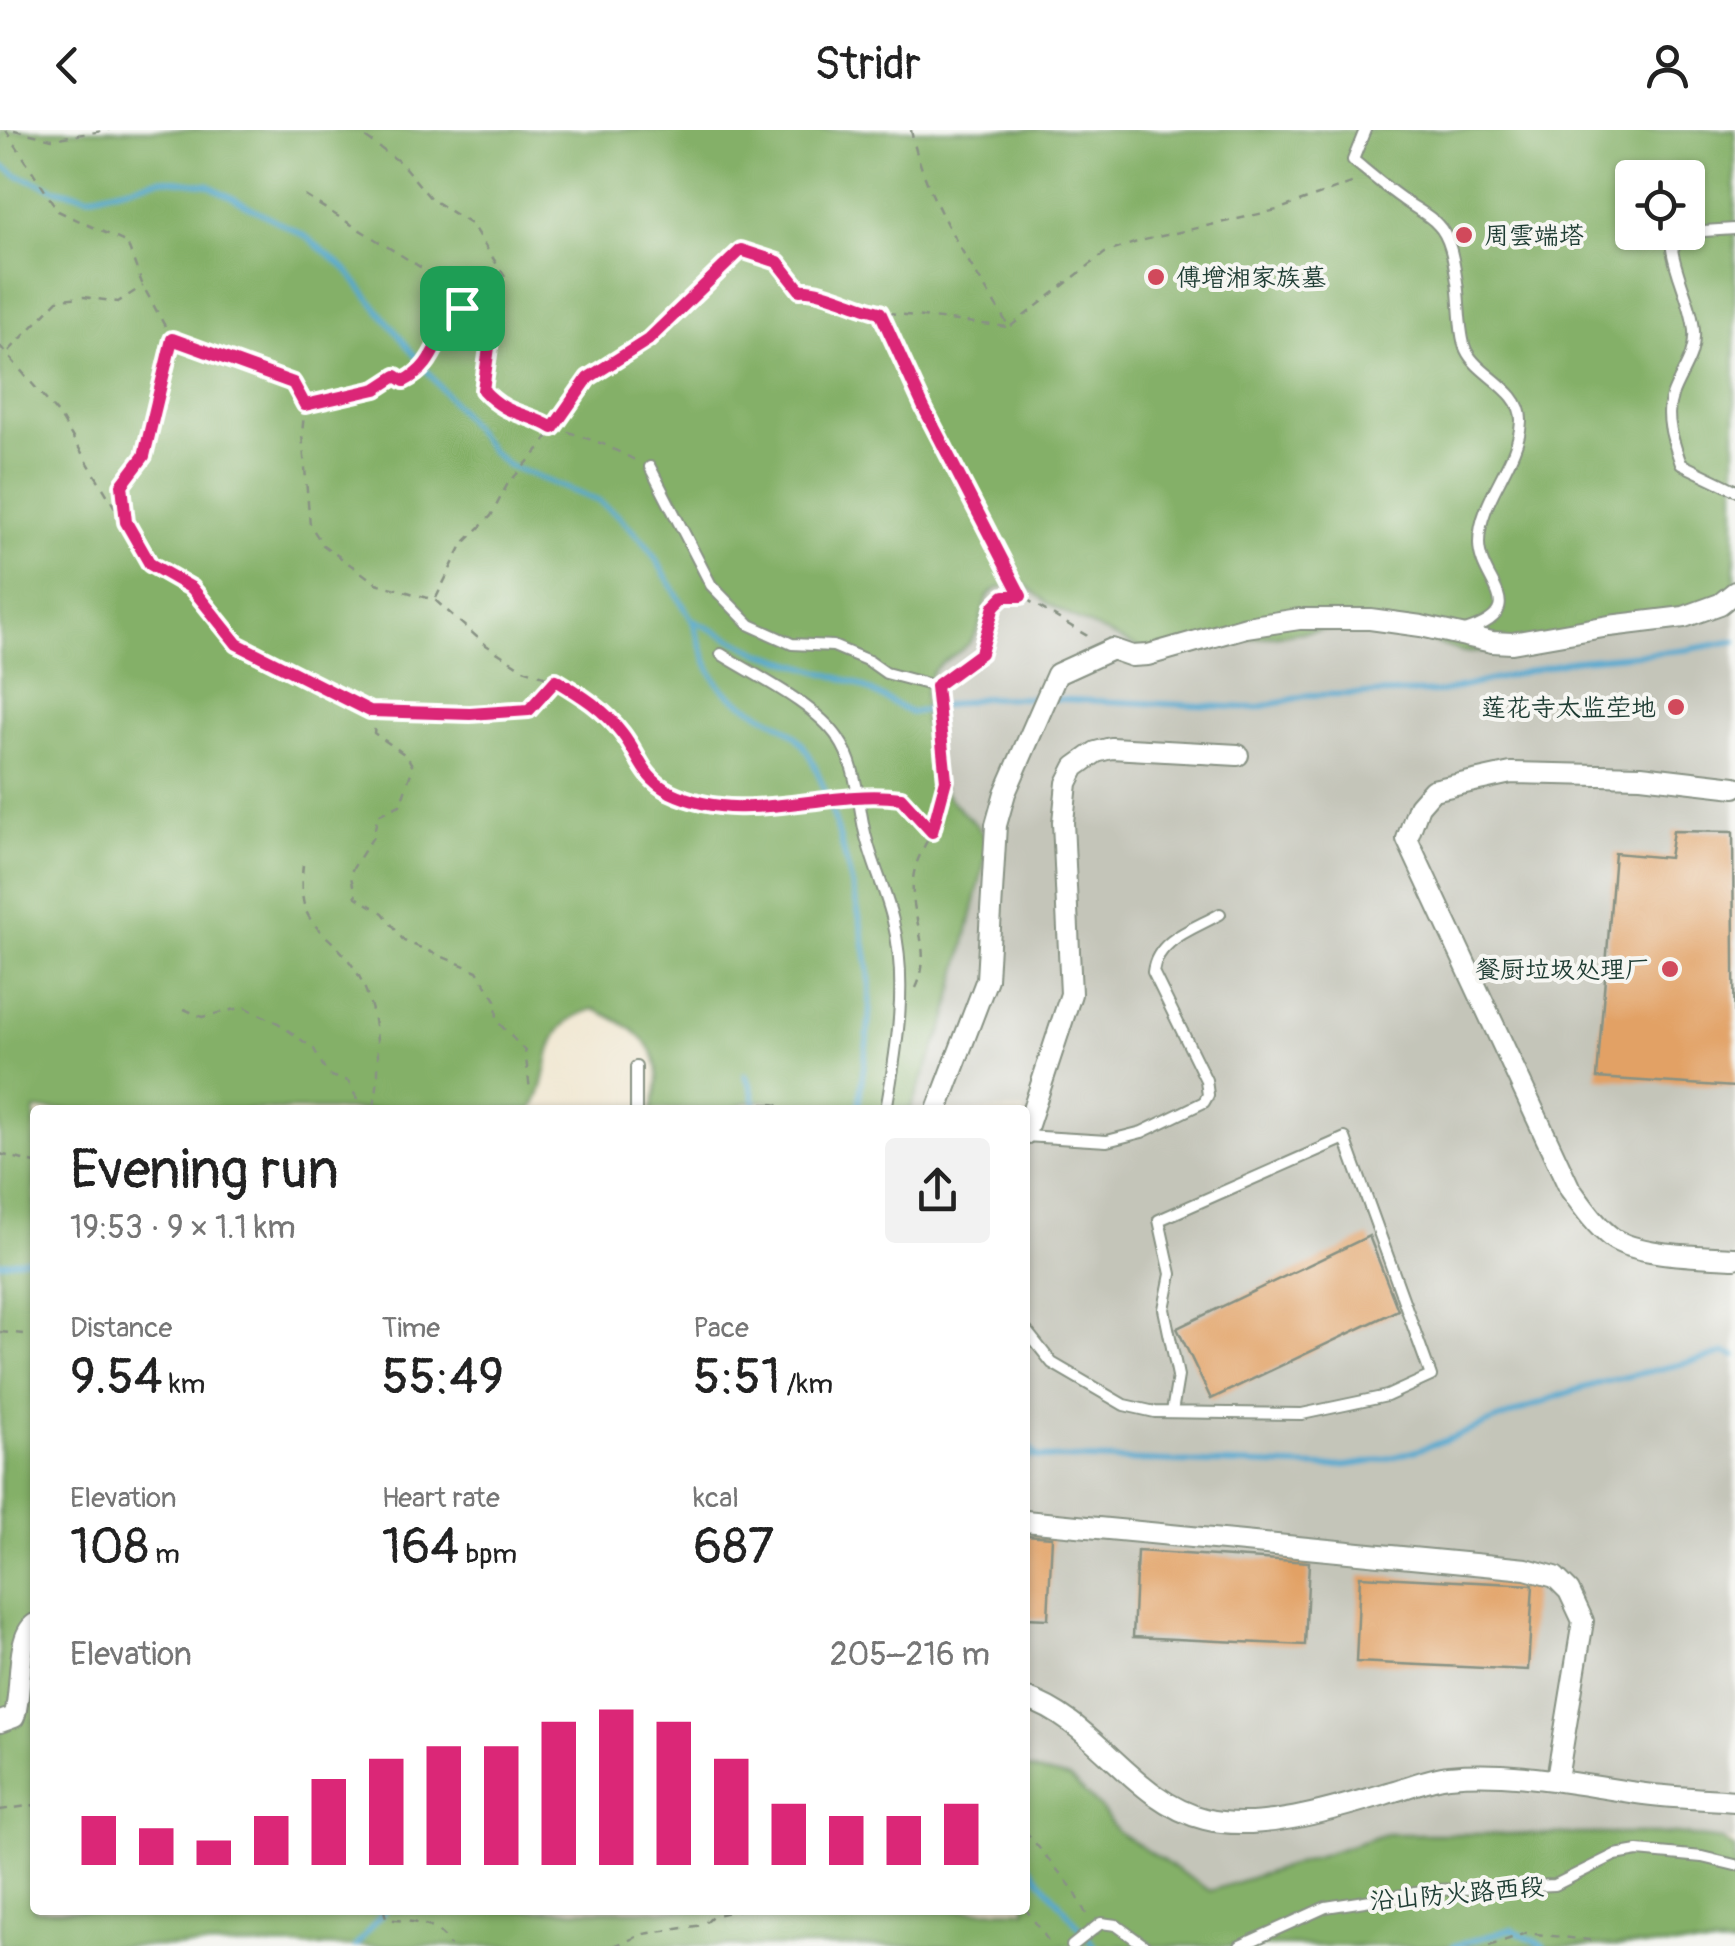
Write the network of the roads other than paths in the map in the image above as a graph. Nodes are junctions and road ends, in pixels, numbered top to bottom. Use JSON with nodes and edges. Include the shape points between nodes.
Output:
{"nodes":[{"id":1,"x":1365,"y":130,"type":"edge"},
{"id":2,"x":1735,"y":229,"type":"edge"},
{"id":3,"x":1705,"y":231,"type":"edge"},
{"id":4,"x":1672,"y":250,"type":"edge"},
{"id":5,"x":650,"y":467,"type":"road end"},
{"id":6,"x":1735,"y":490,"type":"edge"},
{"id":7,"x":1735,"y":592,"type":"edge"},
{"id":8,"x":1455,"y":634,"type":"junction"},
{"id":9,"x":721,"y":654,"type":"dead end"},
{"id":10,"x":936,"y":691,"type":"road end"},
{"id":11,"x":1238,"y":755,"type":"dead end"},
{"id":12,"x":1735,"y":787,"type":"edge"},
{"id":13,"x":1220,"y":914,"type":"dead end"},
{"id":14,"x":636,"y":1067,"type":"dead end"},
{"id":15,"x":636,"y":1105,"type":"edge"},
{"id":16,"x":887,"y":1105,"type":"edge"},
{"id":17,"x":939,"y":1105,"type":"edge"},
{"id":18,"x":1030,"y":1120,"type":"edge"},
{"id":19,"x":1030,"y":1135,"type":"edge"},
{"id":20,"x":1735,"y":1258,"type":"edge"},
{"id":21,"x":1030,"y":1335,"type":"edge"},
{"id":22,"x":1172,"y":1412,"type":"junction"},
{"id":23,"x":1030,"y":1521,"type":"edge"},
{"id":24,"x":30,"y":1629,"type":"edge"},
{"id":25,"x":1030,"y":1700,"type":"edge"},
{"id":26,"x":0,"y":1722,"type":"edge"},
{"id":27,"x":1557,"y":1780,"type":"junction"},
{"id":28,"x":1735,"y":1801,"type":"edge"},
{"id":29,"x":1735,"y":1864,"type":"edge"},
{"id":30,"x":1074,"y":1944,"type":"edge"},
{"id":31,"x":1145,"y":1946,"type":"edge"},
{"id":32,"x":1240,"y":1946,"type":"edge"}],
"edges":[{"from":1,"to":8,"type":"lane","via":[[1353,160],[1440,226],[1452,255],[1465,348],[1512,396],[1522,418],[1479,537],[1480,560],[1502,603],[1495,616]]},
{"from":2,"to":3,"type":"lane"},
{"from":4,"to":6,"type":"lane","via":[[1694,352],[1670,399],[1670,431],[1682,464]]},
{"from":5,"to":10,"type":"lane","via":[[711,584],[750,625],[792,644],[833,646]]},
{"from":7,"to":8,"type":"street","via":[[1703,612],[1512,643]]},
{"from":8,"to":17,"type":"street","via":[[1370,619],[1299,619],[1148,656],[1112,650],[1058,674],[1005,792],[996,825],[987,979]]},
{"from":9,"to":16,"type":"lane","via":[[798,703],[839,740],[899,952],[900,1008]]},
{"from":11,"to":18,"type":"street","via":[[1111,748],[1076,767],[1062,822],[1072,994]]},
{"from":12,"to":20,"type":"street","via":[[1641,776],[1511,773],[1434,790],[1418,806],[1408,839],[1570,1189],[1590,1216],[1632,1248]]},
{"from":13,"to":19,"type":"lane","via":[[1163,945],[1153,972],[1206,1080],[1204,1102],[1107,1141]]},
{"from":14,"to":15,"type":"lane"},
{"from":21,"to":22,"type":"lane","via":[[1052,1363],[1098,1391],[1124,1405]]},
{"from":22,"to":22,"type":"lane","via":[[1302,1414],[1387,1396],[1431,1376],[1345,1138],[1159,1220],[1171,1274],[1164,1309],[1178,1376]]},
{"from":23,"to":27,"type":"street","via":[[1555,1577],[1583,1621]]},
{"from":24,"to":26,"type":"street","via":[[19,1705],[14,1718]]},
{"from":25,"to":27,"type":"street","via":[[1088,1736],[1177,1809],[1207,1820],[1292,1818],[1443,1776]]},
{"from":27,"to":28,"type":"street"},
{"from":29,"to":32,"type":"lane","name":"沿山防火路西段","via":[[1626,1853],[1555,1885],[1435,1890],[1326,1907]]},
{"from":30,"to":31,"type":"lane","via":[[1101,1923]]}]}
